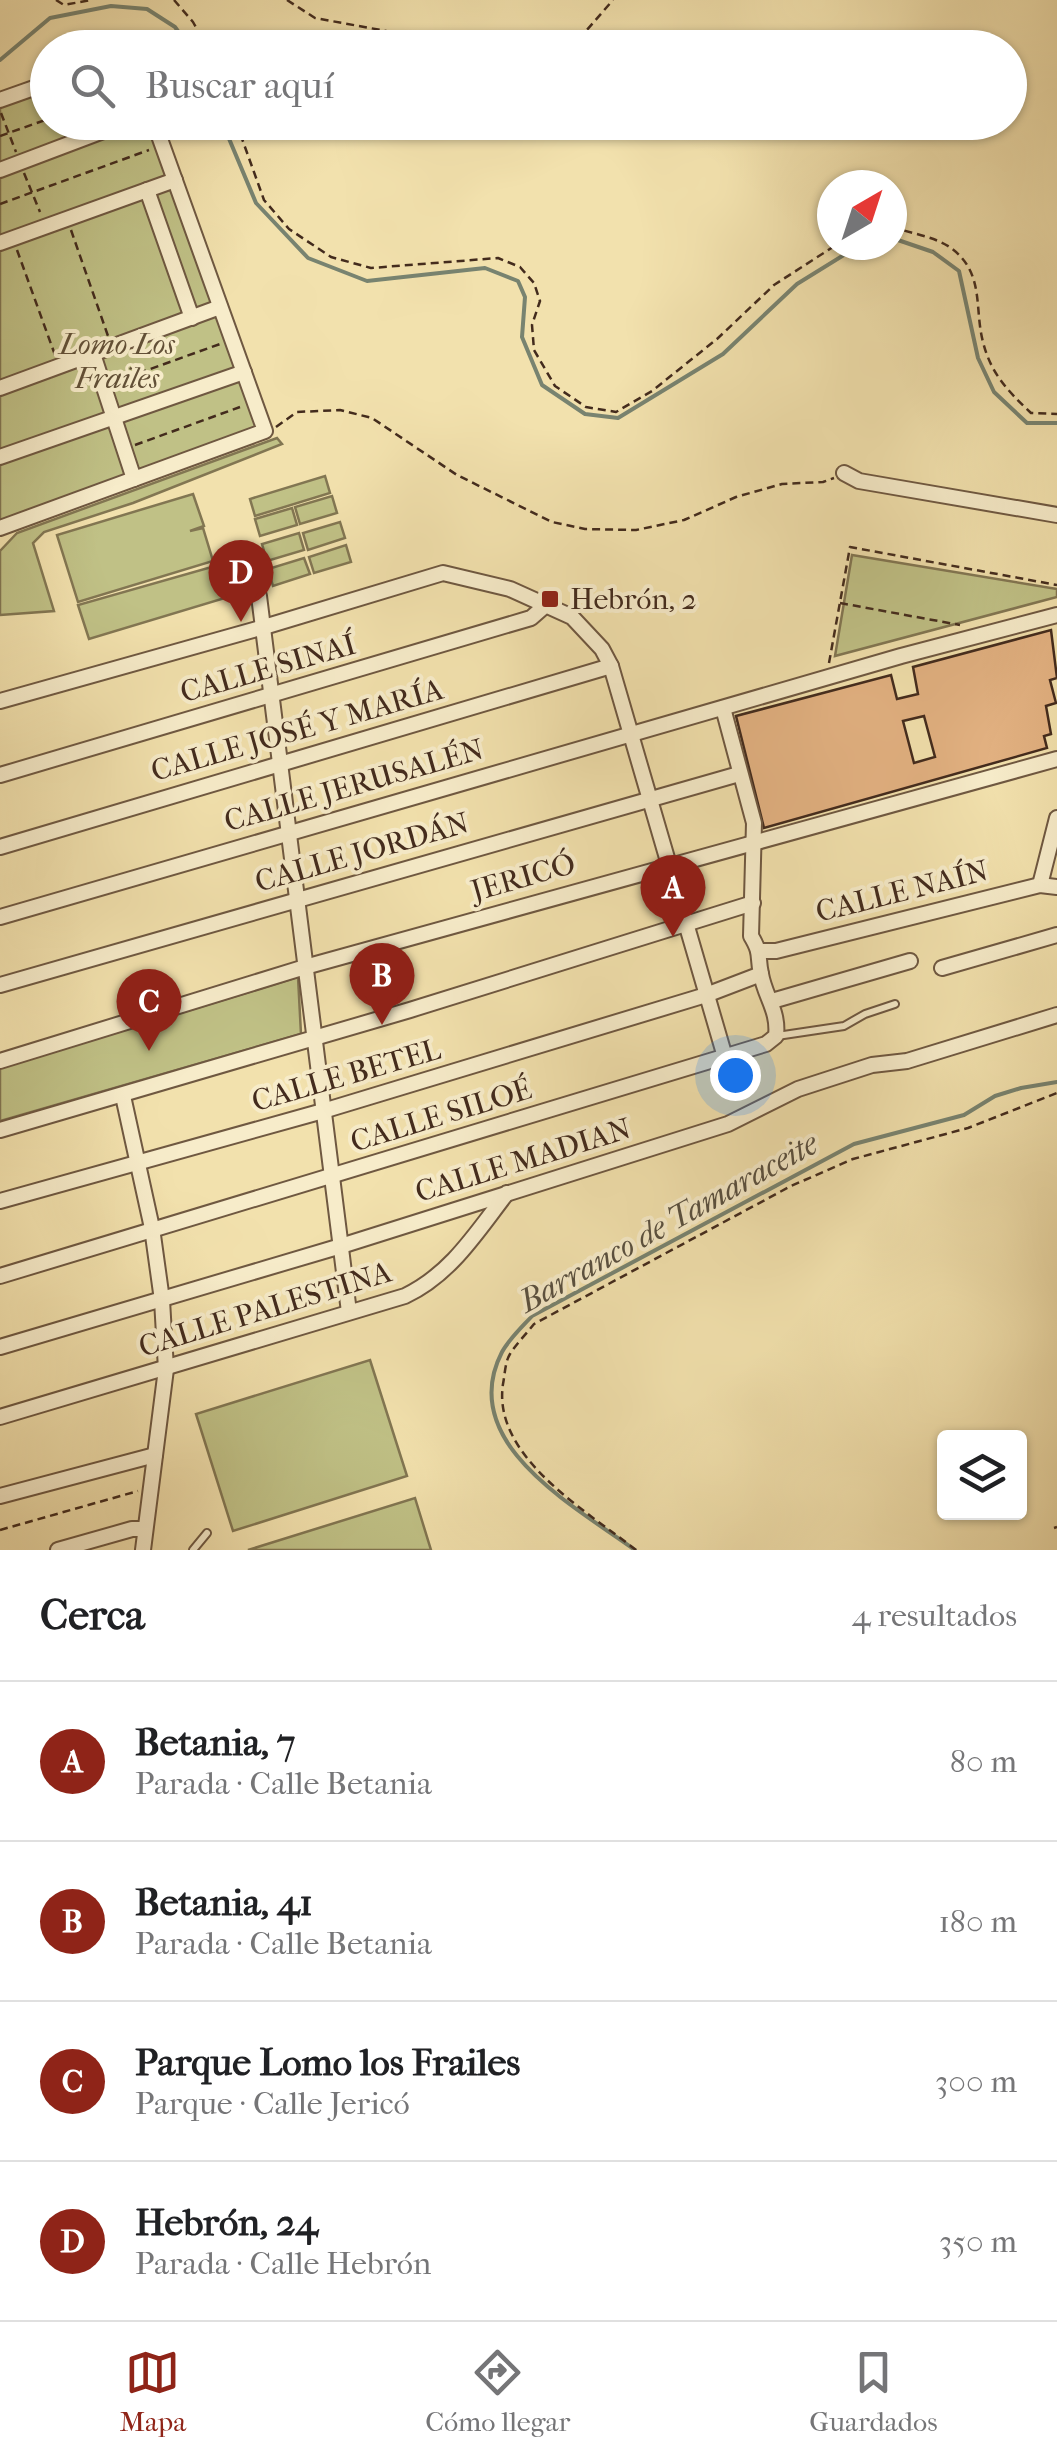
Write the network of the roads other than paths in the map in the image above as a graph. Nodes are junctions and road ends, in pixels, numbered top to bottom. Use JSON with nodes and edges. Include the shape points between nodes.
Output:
{"nodes":[{"id":1,"x":30,"y":90,"type":"edge"},
{"id":2,"x":0,"y":100,"type":"edge"},
{"id":3,"x":79,"y":140,"type":"edge"},
{"id":4,"x":160,"y":140,"type":"edge"},
{"id":5,"x":0,"y":170,"type":"edge"},
{"id":6,"x":174,"y":180,"type":"junction"},
{"id":7,"x":147,"y":190,"type":"junction"},
{"id":8,"x":7,"y":241,"type":"edge"},
{"id":9,"x":220,"y":307,"type":"junction"},
{"id":10,"x":192,"y":318,"type":"junction"},
{"id":11,"x":93,"y":354,"type":"junction"},
{"id":12,"x":244,"y":372,"type":"junction"},
{"id":13,"x":0,"y":388,"type":"edge"},
{"id":14,"x":114,"y":417,"type":"junction"},
{"id":15,"x":0,"y":456,"type":"edge"},
{"id":16,"x":844,"y":473,"type":"road end"},
{"id":17,"x":134,"y":478,"type":"junction"},
{"id":18,"x":1057,"y":515,"type":"edge"},
{"id":19,"x":1,"y":526,"type":"edge"},
{"id":20,"x":260,"y":596,"type":"dead end"},
{"id":21,"x":547,"y":604,"type":"junction"},
{"id":22,"x":1057,"y":615,"type":"edge"},
{"id":23,"x":264,"y":627,"type":"junction"},
{"id":24,"x":610,"y":666,"type":"junction"},
{"id":25,"x":272,"y":696,"type":"junction"},
{"id":26,"x":0,"y":701,"type":"edge"},
{"id":27,"x":723,"y":708,"type":"junction"},
{"id":28,"x":631,"y":734,"type":"junction"},
{"id":29,"x":1057,"y":759,"type":"edge"},
{"id":30,"x":280,"y":763,"type":"junction"},
{"id":31,"x":740,"y":774,"type":"junction"},
{"id":32,"x":0,"y":775,"type":"edge"},
{"id":33,"x":649,"y":799,"type":"junction"},
{"id":34,"x":1057,"y":818,"type":"edge"},
{"id":35,"x":290,"y":832,"type":"junction"},
{"id":36,"x":755,"y":840,"type":"junction"},
{"id":37,"x":0,"y":847,"type":"edge"},
{"id":38,"x":667,"y":865,"type":"junction"},
{"id":39,"x":1040,"y":886,"type":"junction"},
{"id":40,"x":1057,"y":888,"type":"edge"},
{"id":41,"x":296,"y":899,"type":"junction"},
{"id":42,"x":753,"y":903,"type":"junction"},
{"id":43,"x":0,"y":917,"type":"edge"},
{"id":44,"x":686,"y":926,"type":"junction"},
{"id":45,"x":1057,"y":934,"type":"edge"},
{"id":46,"x":761,"y":951,"type":"junction"},
{"id":47,"x":910,"y":961,"type":"dead end"},
{"id":48,"x":306,"y":967,"type":"junction"},
{"id":49,"x":942,"y":968,"type":"dead end"},
{"id":50,"x":760,"y":974,"type":"junction"},
{"id":51,"x":0,"y":985,"type":"edge"},
{"id":52,"x":706,"y":995,"type":"junction"},
{"id":53,"x":772,"y":1001,"type":"junction"},
{"id":54,"x":895,"y":1004,"type":"dead end"},
{"id":55,"x":1057,"y":1015,"type":"edge"},
{"id":56,"x":776,"y":1036,"type":"junction"},
{"id":57,"x":315,"y":1037,"type":"junction"},
{"id":58,"x":725,"y":1057,"type":"junction"},
{"id":59,"x":0,"y":1061,"type":"edge"},
{"id":60,"x":123,"y":1096,"type":"junction"},
{"id":61,"x":323,"y":1111,"type":"junction"},
{"id":62,"x":0,"y":1130,"type":"edge"},
{"id":63,"x":137,"y":1164,"type":"junction"},
{"id":64,"x":332,"y":1176,"type":"junction"},
{"id":65,"x":507,"y":1193,"type":"junction"},
{"id":66,"x":0,"y":1201,"type":"edge"},
{"id":67,"x":152,"y":1228,"type":"junction"},
{"id":68,"x":341,"y":1246,"type":"junction"},
{"id":69,"x":0,"y":1276,"type":"edge"},
{"id":70,"x":162,"y":1300,"type":"junction"},
{"id":71,"x":349,"y":1312,"type":"junction"},
{"id":72,"x":0,"y":1347,"type":"edge"},
{"id":73,"x":166,"y":1369,"type":"junction"},
{"id":74,"x":0,"y":1417,"type":"edge"},
{"id":75,"x":155,"y":1455,"type":"junction"},
{"id":76,"x":0,"y":1496,"type":"edge"},
{"id":77,"x":145,"y":1529,"type":"junction"},
{"id":78,"x":206,"y":1533,"type":"dead end"},
{"id":79,"x":58,"y":1550,"type":"edge"},
{"id":80,"x":142,"y":1550,"type":"edge"},
{"id":81,"x":193,"y":1550,"type":"edge"}],
"edges":[{"from":1,"to":2,"type":"street"},
{"from":3,"to":5,"type":"street"},
{"from":4,"to":6,"type":"street"},
{"from":6,"to":7,"type":"street"},
{"from":6,"to":9,"type":"street"},
{"from":7,"to":8,"type":"street"},
{"from":7,"to":10,"type":"street"},
{"from":9,"to":10,"type":"street"},
{"from":9,"to":12,"type":"street"},
{"from":10,"to":11,"type":"street"},
{"from":11,"to":13,"type":"street"},
{"from":11,"to":14,"type":"street"},
{"from":12,"to":14,"type":"street"},
{"from":12,"to":17,"type":"street","via":[[265,431]]},
{"from":14,"to":15,"type":"street"},
{"from":14,"to":17,"type":"street"},
{"from":16,"to":18,"type":"street"},
{"from":17,"to":19,"type":"street"},
{"from":20,"to":23,"type":"street"},
{"from":21,"to":23,"type":"street","via":[[444,572]]},
{"from":21,"to":24,"type":"street","via":[[591,635]]},
{"from":21,"to":25,"type":"street","name":"CALLE SINAÍ","via":[[531,618]]},
{"from":22,"to":27,"type":"street","name":"CALLE JERUSALÉN"},
{"from":23,"to":25,"type":"street"},
{"from":23,"to":26,"type":"street"},
{"from":24,"to":28,"type":"street"},
{"from":24,"to":30,"type":"street","name":"CALLE JOSÉ Y MARÍA"},
{"from":25,"to":30,"type":"street"},
{"from":25,"to":32,"type":"street","name":"CALLE SINAÍ"},
{"from":27,"to":28,"type":"street","name":"CALLE JERUSALÉN"},
{"from":27,"to":31,"type":"street"},
{"from":28,"to":33,"type":"street"},
{"from":28,"to":35,"type":"street","name":"CALLE JERUSALÉN"},
{"from":29,"to":36,"type":"street","name":"JERICÓ"},
{"from":30,"to":35,"type":"street"},
{"from":30,"to":37,"type":"street","name":"CALLE JOSÉ Y MARÍA"},
{"from":31,"to":33,"type":"street","name":"CALLE JORDÁN"},
{"from":31,"to":36,"type":"street"},
{"from":33,"to":38,"type":"street"},
{"from":33,"to":41,"type":"street","name":"CALLE JORDÁN"},
{"from":34,"to":39,"type":"street"},
{"from":35,"to":41,"type":"street"},
{"from":35,"to":43,"type":"street","name":"CALLE JERUSALÉN"},
{"from":36,"to":38,"type":"street","name":"JERICÓ"},
{"from":36,"to":42,"type":"street"},
{"from":38,"to":44,"type":"street"},
{"from":38,"to":48,"type":"street","name":"JERICÓ"},
{"from":39,"to":40,"type":"street","name":"CALLE NAÍN"},
{"from":39,"to":46,"type":"street","name":"CALLE NAÍN"},
{"from":41,"to":48,"type":"street"},
{"from":41,"to":51,"type":"street","name":"CALLE JORDÁN"},
{"from":42,"to":44,"type":"street"},
{"from":42,"to":46,"type":"street","via":[[751,936]]},
{"from":44,"to":52,"type":"street"},
{"from":44,"to":57,"type":"street"},
{"from":45,"to":49,"type":"street"},
{"from":46,"to":50,"type":"street"},
{"from":47,"to":53,"type":"street"},
{"from":48,"to":57,"type":"street"},
{"from":48,"to":59,"type":"street","name":"JERICÓ"},
{"from":50,"to":52,"type":"street","name":"CALLE BETEL"},
{"from":50,"to":53,"type":"street"},
{"from":52,"to":58,"type":"street"},
{"from":52,"to":61,"type":"street","name":"CALLE BETEL"},
{"from":53,"to":56,"type":"street"},
{"from":54,"to":56,"type":"lane","name":"CALLE SILOÉ","via":[[844,1026]]},
{"from":55,"to":65,"type":"street","name":"CALLE MADIAN","via":[[907,1061],[872,1065],[798,1089],[728,1124]]},
{"from":56,"to":58,"type":"street","name":"CALLE SILOÉ"},
{"from":57,"to":60,"type":"street"},
{"from":57,"to":61,"type":"street"},
{"from":58,"to":64,"type":"street","name":"CALLE SILOÉ"},
{"from":60,"to":62,"type":"street"},
{"from":60,"to":63,"type":"street"},
{"from":61,"to":63,"type":"street","name":"CALLE BETEL"},
{"from":61,"to":64,"type":"street"},
{"from":63,"to":66,"type":"street","name":"CALLE BETEL"},
{"from":63,"to":67,"type":"street"},
{"from":64,"to":67,"type":"street","name":"CALLE SILOÉ"},
{"from":64,"to":68,"type":"street"},
{"from":65,"to":68,"type":"street","name":"CALLE MADIAN"},
{"from":65,"to":71,"type":"street","name":"CALLE PALESTINA","via":[[430,1284]]},
{"from":67,"to":69,"type":"street","name":"CALLE SILOÉ"},
{"from":67,"to":70,"type":"street"},
{"from":68,"to":70,"type":"street","name":"CALLE MADIAN"},
{"from":68,"to":71,"type":"street"},
{"from":70,"to":72,"type":"street","name":"CALLE MADIAN"},
{"from":70,"to":73,"type":"street"},
{"from":71,"to":73,"type":"street","name":"CALLE PALESTINA"},
{"from":73,"to":74,"type":"street","name":"CALLE PALESTINA"},
{"from":73,"to":75,"type":"street"},
{"from":75,"to":76,"type":"street"},
{"from":75,"to":77,"type":"street"},
{"from":77,"to":79,"type":"street"},
{"from":77,"to":80,"type":"street"},
{"from":78,"to":81,"type":"lane"}]}
